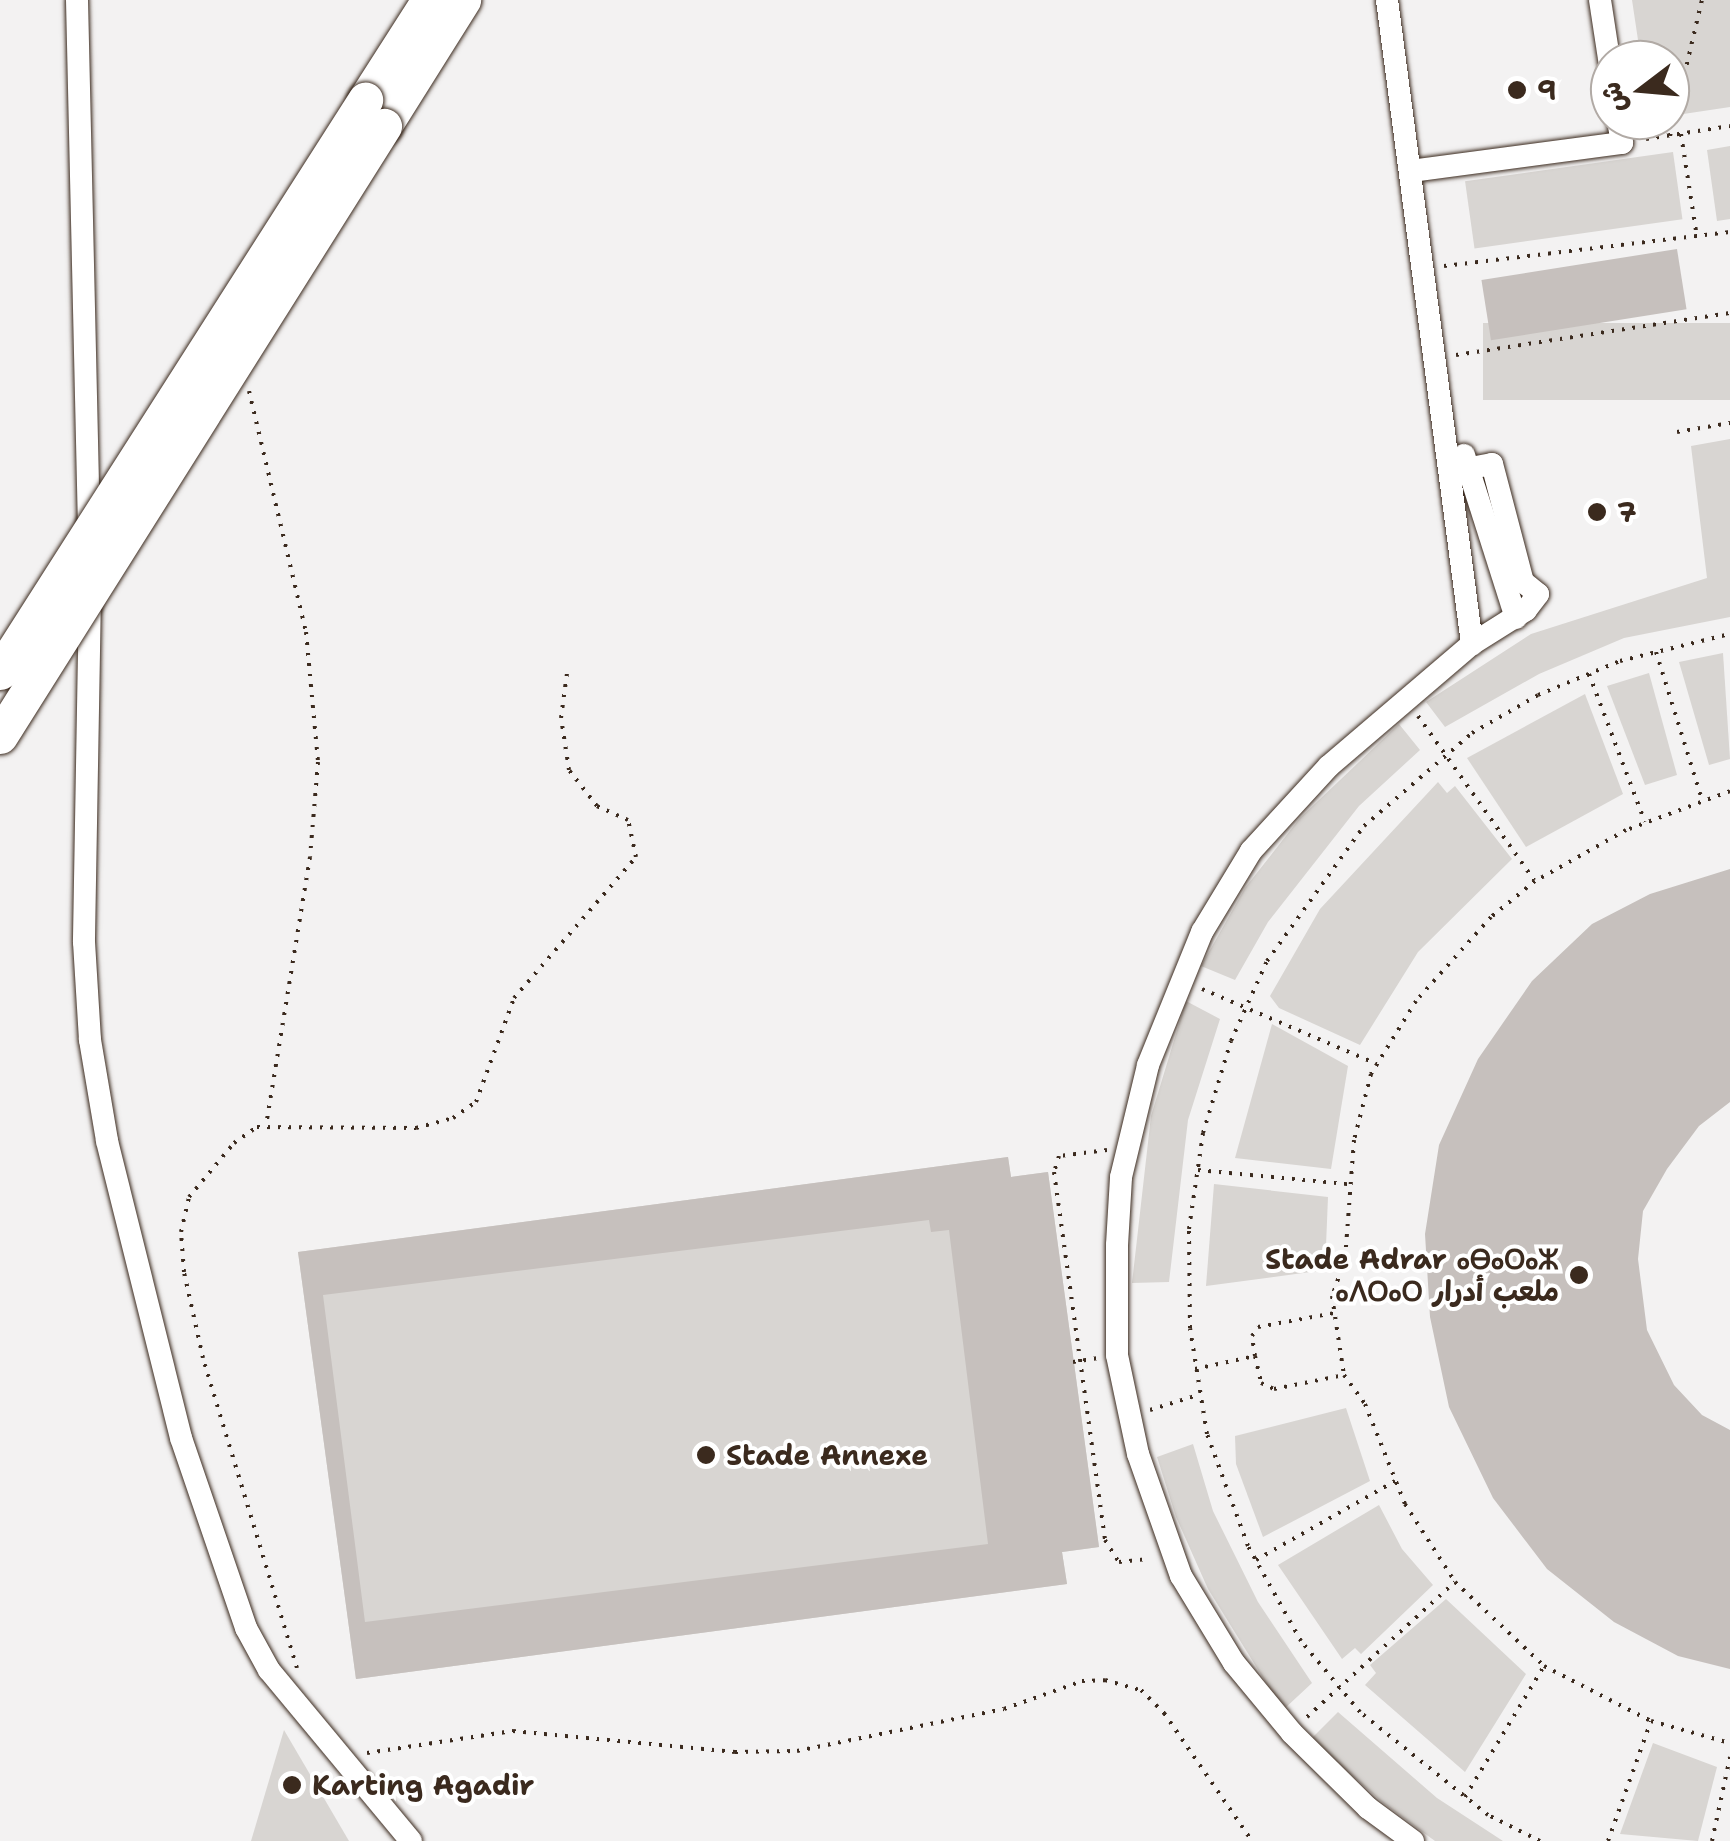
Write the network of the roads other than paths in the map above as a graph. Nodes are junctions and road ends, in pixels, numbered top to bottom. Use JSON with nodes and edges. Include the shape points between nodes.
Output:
{"nodes":[{"id":1,"x":77,"y":0,"type":"edge"},
{"id":2,"x":429,"y":0,"type":"edge"},
{"id":3,"x":463,"y":0,"type":"edge"},
{"id":4,"x":1387,"y":0,"type":"edge"},
{"id":5,"x":1600,"y":0,"type":"edge"},
{"id":6,"x":1606,"y":40,"type":"edge"},
{"id":7,"x":375,"y":113,"type":"junction"},
{"id":8,"x":1590,"y":138,"type":"edge"},
{"id":9,"x":1410,"y":171,"type":"junction"},
{"id":10,"x":1471,"y":467,"type":"junction"},
{"id":11,"x":1516,"y":618,"type":"junction"},
{"id":12,"x":1472,"y":644,"type":"junction"},
{"id":13,"x":0,"y":672,"type":"edge"},
{"id":14,"x":0,"y":736,"type":"edge"},
{"id":15,"x":411,"y":1841,"type":"edge"},
{"id":16,"x":1414,"y":1841,"type":"edge"}],
"edges":[{"from":1,"to":15,"type":"street","via":[[91,655],[84,942],[97,1092],[181,1438],[246,1628],[290,1700]]},
{"from":2,"to":7,"type":"highway"},
{"from":3,"to":7,"type":"highway"},
{"from":4,"to":9,"type":"street"},
{"from":5,"to":6,"type":"street"},
{"from":7,"to":13,"type":"highway","bridge":true},
{"from":7,"to":14,"type":"highway","bridge":true},
{"from":8,"to":9,"type":"street"},
{"from":9,"to":10,"type":"street","via":[[1445,423]]},
{"from":10,"to":11,"type":"street"},
{"from":10,"to":11,"type":"street","via":[[1523,582],[1538,594]]},
{"from":10,"to":12,"type":"street"},
{"from":11,"to":12,"type":"street"},
{"from":12,"to":16,"type":"street","via":[[1329,766],[1250,851],[1179,980],[1126,1148],[1117,1356],[1129,1417],[1174,1556],[1234,1663],[1292,1733],[1368,1808]]}]}
